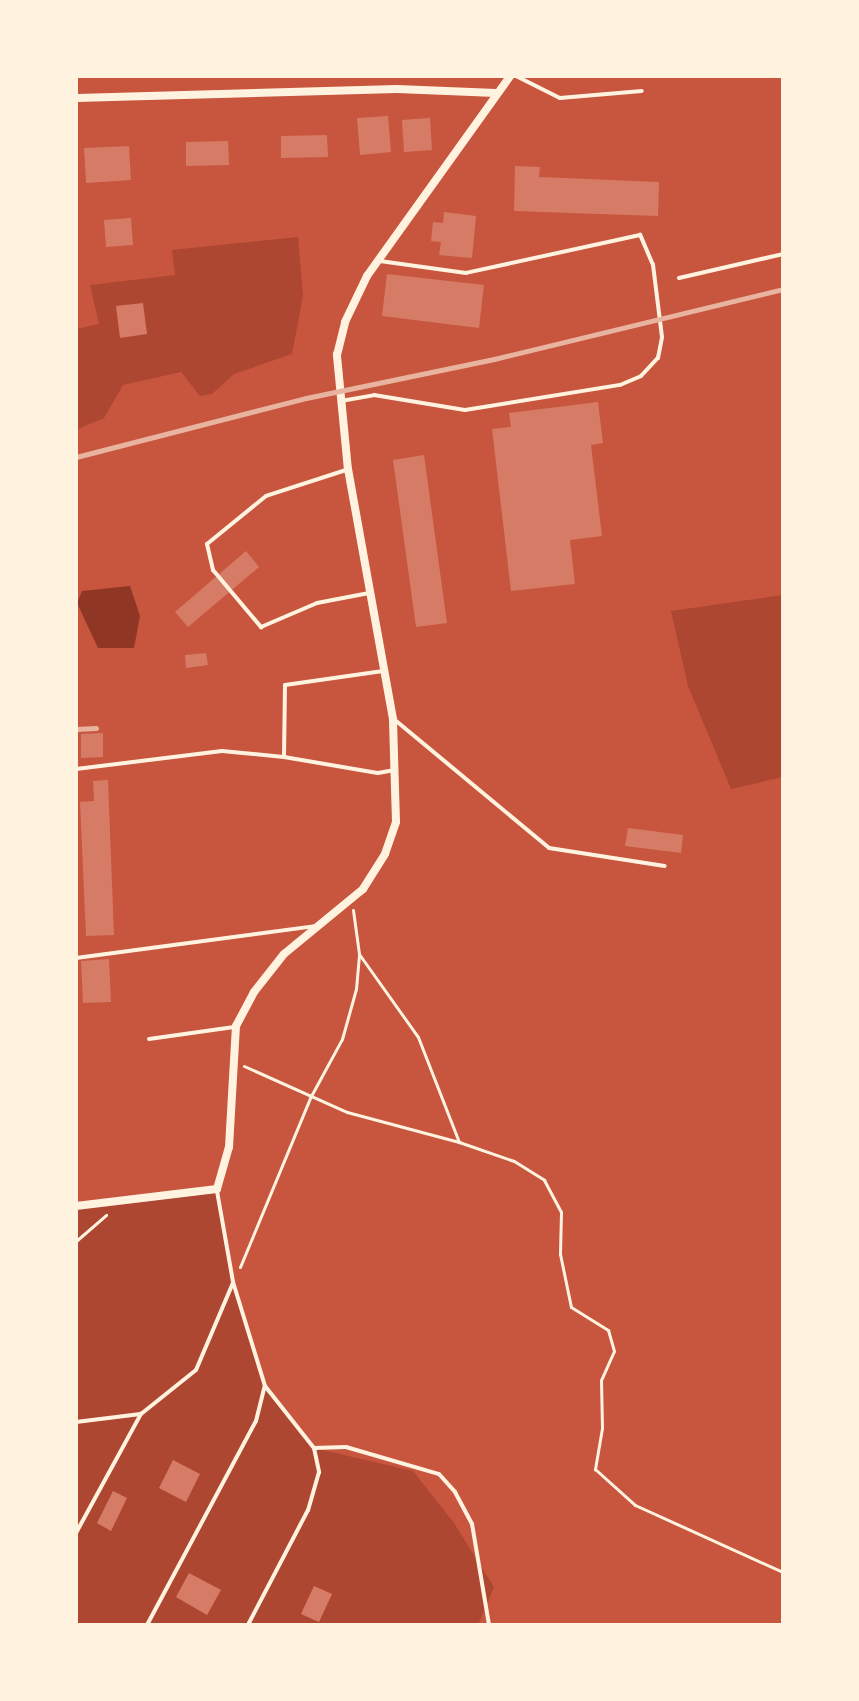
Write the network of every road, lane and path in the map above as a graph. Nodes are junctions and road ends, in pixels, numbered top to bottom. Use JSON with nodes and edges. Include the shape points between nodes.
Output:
{"nodes":[{"id":1,"x":513,"y":76,"type":"edge"},
{"id":2,"x":642,"y":91,"type":"dead end"},
{"id":3,"x":496,"y":93,"type":"junction"},
{"id":4,"x":76,"y":98,"type":"edge"},
{"id":5,"x":783,"y":254,"type":"edge"},
{"id":6,"x":378,"y":261,"type":"junction"},
{"id":7,"x":679,"y":278,"type":"dead end"},
{"id":8,"x":341,"y":401,"type":"junction"},
{"id":9,"x":348,"y":470,"type":"junction"},
{"id":10,"x":371,"y":593,"type":"junction"},
{"id":11,"x":383,"y":671,"type":"junction"},
{"id":12,"x":393,"y":719,"type":"junction"},
{"id":13,"x":284,"y":757,"type":"junction"},
{"id":14,"x":76,"y":769,"type":"edge"},
{"id":15,"x":397,"y":769,"type":"junction"},
{"id":16,"x":665,"y":866,"type":"dead end"},
{"id":17,"x":352,"y":898,"type":"junction"},
{"id":18,"x":318,"y":925,"type":"junction"},
{"id":19,"x":359,"y":954,"type":"junction"},
{"id":20,"x":76,"y":958,"type":"edge"},
{"id":21,"x":236,"y":1026,"type":"junction"},
{"id":22,"x":149,"y":1039,"type":"dead end"},
{"id":23,"x":235,"y":1062,"type":"junction"},
{"id":24,"x":311,"y":1096,"type":"junction"},
{"id":25,"x":459,"y":1142,"type":"junction"},
{"id":26,"x":217,"y":1189,"type":"junction"},
{"id":27,"x":118,"y":1201,"type":"junction"},
{"id":28,"x":76,"y":1206,"type":"edge"},
{"id":29,"x":76,"y":1241,"type":"edge"},
{"id":30,"x":233,"y":1282,"type":"junction"},
{"id":31,"x":265,"y":1386,"type":"junction"},
{"id":32,"x":141,"y":1414,"type":"junction"},
{"id":33,"x":76,"y":1422,"type":"edge"},
{"id":34,"x":314,"y":1448,"type":"junction"},
{"id":35,"x":76,"y":1533,"type":"edge"},
{"id":36,"x":783,"y":1572,"type":"edge"},
{"id":37,"x":147,"y":1625,"type":"edge"},
{"id":38,"x":248,"y":1625,"type":"edge"},
{"id":39,"x":489,"y":1625,"type":"edge"}],
"edges":[{"from":1,"to":2,"type":"lane","via":[[560,98]]},
{"from":1,"to":3,"type":"street"},
{"from":3,"to":4,"type":"street","via":[[397,89]]},
{"from":3,"to":6,"type":"street"},
{"from":5,"to":7,"type":"lane"},
{"from":6,"to":8,"type":"street","via":[[345,322],[337,355]]},
{"from":6,"to":8,"type":"lane","via":[[466,273],[640,235],[653,265],[662,337],[658,358],[641,376],[620,385],[465,410],[374,395]]},
{"from":8,"to":9,"type":"street"},
{"from":9,"to":10,"type":"street"},
{"from":9,"to":10,"type":"lane","via":[[266,496],[207,544],[213,570],[261,627],[317,603]]},
{"from":10,"to":11,"type":"street"},
{"from":11,"to":12,"type":"street"},
{"from":11,"to":13,"type":"lane","via":[[285,685]]},
{"from":12,"to":15,"type":"street"},
{"from":12,"to":16,"type":"lane","via":[[549,848]]},
{"from":13,"to":14,"type":"lane","via":[[222,751]]},
{"from":13,"to":15,"type":"lane","via":[[378,773]]},
{"from":15,"to":17,"type":"street","via":[[396,822],[385,854]]},
{"from":17,"to":18,"type":"street"},
{"from":17,"to":19,"type":"path"},
{"from":18,"to":20,"type":"lane"},
{"from":18,"to":21,"type":"street","via":[[284,954]]},
{"from":19,"to":24,"type":"path","via":[[342,1039]]},
{"from":19,"to":25,"type":"path","via":[[418,1037]]},
{"from":21,"to":22,"type":"lane"},
{"from":21,"to":23,"type":"street"},
{"from":23,"to":24,"type":"path"},
{"from":23,"to":26,"type":"street","via":[[229,1147]]},
{"from":24,"to":25,"type":"path","via":[[347,1112]]},
{"from":24,"to":30,"type":"path"},
{"from":25,"to":36,"type":"path","via":[[514,1161],[544,1180],[561,1212],[560,1254],[571,1307],[608,1330],[614,1351],[601,1380],[595,1469],[635,1505]]},
{"from":26,"to":27,"type":"street"},
{"from":26,"to":30,"type":"lane"},
{"from":27,"to":28,"type":"street"},
{"from":27,"to":29,"type":"path"},
{"from":30,"to":31,"type":"lane"},
{"from":30,"to":32,"type":"lane","via":[[196,1370]]},
{"from":31,"to":34,"type":"lane"},
{"from":31,"to":37,"type":"lane","via":[[256,1421]]},
{"from":32,"to":33,"type":"lane"},
{"from":32,"to":35,"type":"lane"},
{"from":34,"to":38,"type":"lane","via":[[319,1472],[308,1510]]},
{"from":34,"to":39,"type":"lane","via":[[346,1447],[439,1474],[472,1524]]}]}
